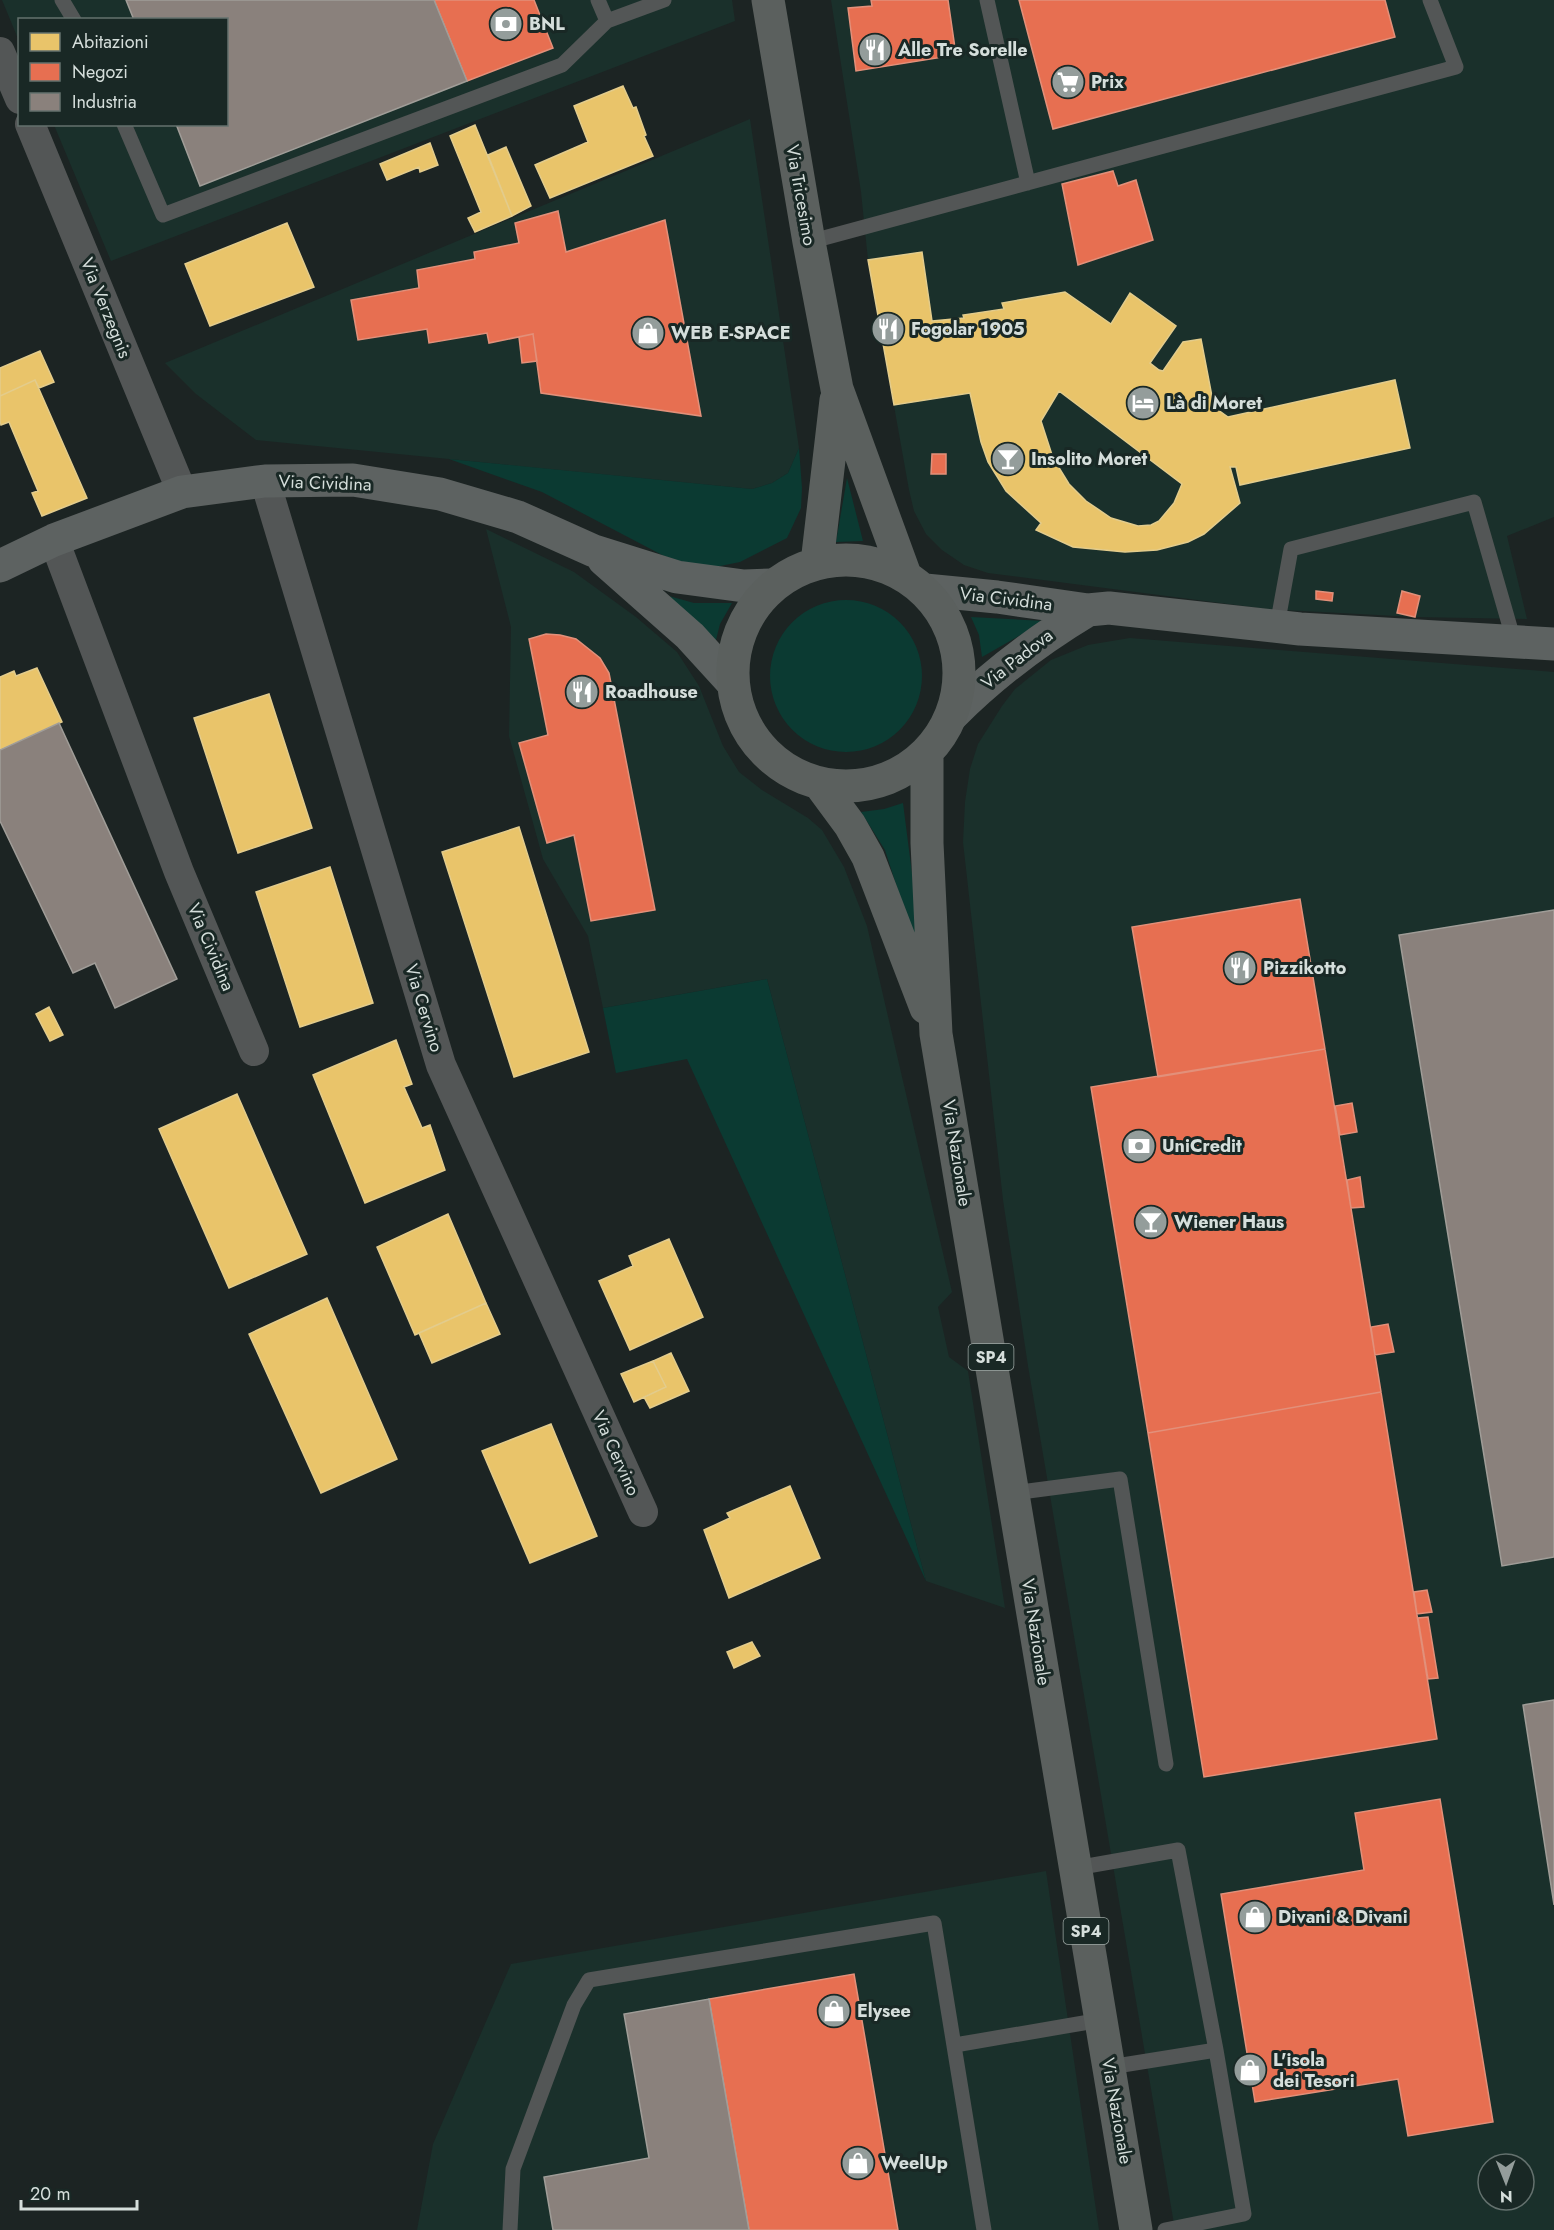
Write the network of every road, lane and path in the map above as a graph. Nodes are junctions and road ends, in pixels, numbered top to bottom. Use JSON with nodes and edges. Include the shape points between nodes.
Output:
{"nodes":[{"id":1,"x":62,"y":0,"type":"edge"},
{"id":2,"x":598,"y":0,"type":"edge"},
{"id":3,"x":664,"y":0,"type":"edge"},
{"id":4,"x":768,"y":0,"type":"edge"},
{"id":5,"x":987,"y":0,"type":"edge"},
{"id":6,"x":1430,"y":0,"type":"edge"},
{"id":7,"x":73,"y":18,"type":"edge"},
{"id":8,"x":607,"y":21,"type":"junction"},
{"id":9,"x":0,"y":52,"type":"edge"},
{"id":10,"x":18,"y":94,"type":"edge"},
{"id":11,"x":31,"y":126,"type":"edge"},
{"id":12,"x":125,"y":126,"type":"edge"},
{"id":13,"x":1028,"y":183,"type":"junction"},
{"id":14,"x":809,"y":242,"type":"junction"},
{"id":15,"x":837,"y":389,"type":"junction"},
{"id":16,"x":265,"y":481,"type":"junction"},
{"id":17,"x":182,"y":492,"type":"junction"},
{"id":18,"x":54,"y":540,"type":"junction"},
{"id":19,"x":594,"y":551,"type":"junction"},
{"id":20,"x":817,"y":563,"type":"junction"},
{"id":21,"x":0,"y":566,"type":"edge"},
{"id":22,"x":915,"y":583,"type":"junction"},
{"id":23,"x":772,"y":585,"type":"junction"},
{"id":24,"x":1088,"y":609,"type":"junction"},
{"id":25,"x":1277,"y":626,"type":"junction"},
{"id":26,"x":1514,"y":641,"type":"junction"},
{"id":27,"x":1554,"y":644,"type":"edge"},
{"id":28,"x":732,"y":682,"type":"junction"},
{"id":29,"x":952,"y":716,"type":"junction"},
{"id":30,"x":927,"y":753,"type":"junction"},
{"id":31,"x":819,"y":783,"type":"junction"},
{"id":32,"x":936,"y":1034,"type":"junction"},
{"id":33,"x":254,"y":1051,"type":"dead end"},
{"id":34,"x":1013,"y":1493,"type":"junction"},
{"id":35,"x":643,"y":1512,"type":"dead end"},
{"id":36,"x":1166,"y":1764,"type":"dead end"},
{"id":37,"x":1076,"y":1868,"type":"junction"},
{"id":38,"x":1101,"y":2020,"type":"junction"},
{"id":39,"x":955,"y":2045,"type":"junction"},
{"id":40,"x":1216,"y":2050,"type":"junction"},
{"id":41,"x":1110,"y":2067,"type":"junction"},
{"id":42,"x":510,"y":2230,"type":"edge"},
{"id":43,"x":984,"y":2230,"type":"edge"},
{"id":44,"x":1137,"y":2230,"type":"edge"},
{"id":45,"x":1165,"y":2230,"type":"edge"}],
"edges":[{"from":1,"to":7,"type":"lane"},
{"from":2,"to":8,"type":"lane"},
{"from":3,"to":8,"type":"lane"},
{"from":4,"to":14,"type":"main road","name":"Via Tricesimo"},
{"from":5,"to":13,"type":"lane"},
{"from":6,"to":13,"type":"lane","via":[[1456,67]]},
{"from":8,"to":12,"type":"lane","via":[[562,65],[163,215]]},
{"from":9,"to":10,"type":"street"},
{"from":11,"to":17,"type":"street","name":"Via Verzegnis"},
{"from":13,"to":14,"type":"lane"},
{"from":14,"to":15,"type":"main road","name":"Via Tricesimo"},
{"from":15,"to":20,"type":"main road","name":"Via Tricesimo"},
{"from":15,"to":22,"type":"main road","name":"Via Tricesimo"},
{"from":16,"to":17,"type":"street","name":"Via Cividina"},
{"from":16,"to":19,"type":"street","name":"Via Cividina","via":[[353,480],[440,494],[518,516]]},
{"from":16,"to":35,"type":"street","name":"Via Cervino","via":[[441,1065]]},
{"from":17,"to":18,"type":"street","name":"Via Cividina"},
{"from":18,"to":21,"type":"street","name":"Via Cividina"},
{"from":18,"to":33,"type":"street","name":"Via Cividina","via":[[179,872]]},
{"from":19,"to":23,"type":"street","name":"Via Cividina","via":[[677,578],[744,586]]},
{"from":19,"to":28,"type":"street","name":"Via Cividina","via":[[690,636]]},
{"from":20,"to":22,"type":"main road","via":[[859,560],[883,565]]},
{"from":20,"to":23,"type":"main road"},
{"from":22,"to":24,"type":"street","name":"Via Cividina"},
{"from":22,"to":29,"type":"main road","via":[[943,613],[954,638],[959,679]]},
{"from":23,"to":28,"type":"main road","via":[[754,604],[741,627],[733,654]]},
{"from":24,"to":25,"type":"street","name":"Via Cividina"},
{"from":24,"to":29,"type":"street","name":"Via Padova","via":[[1049,633],[981,686]]},
{"from":25,"to":26,"type":"street","name":"Via Cividina"},
{"from":25,"to":26,"type":"lane","via":[[1292,549],[1474,502]]},
{"from":26,"to":27,"type":"street","name":"Via Cividina"},
{"from":28,"to":31,"type":"main road","via":[[741,718],[761,750],[788,771]]},
{"from":29,"to":30,"type":"main road"},
{"from":30,"to":31,"type":"main road","via":[[901,773],[869,784],[844,787]]},
{"from":30,"to":32,"type":"main road","name":"Via Nazionale","number":"SP4"},
{"from":31,"to":32,"type":"main road","name":"Via Nazionale","number":"SP4","via":[[868,856]]},
{"from":32,"to":34,"type":"main road","name":"Via Nazionale","number":"SP4"},
{"from":34,"to":36,"type":"lane","via":[[1120,1479]]},
{"from":34,"to":37,"type":"main road","name":"Via Nazionale","number":"SP4"},
{"from":37,"to":38,"type":"main road","name":"Via Nazionale","number":"SP4"},
{"from":37,"to":40,"type":"lane","via":[[1178,1850]]},
{"from":38,"to":39,"type":"lane"},
{"from":38,"to":41,"type":"main road","name":"Via Nazionale","number":"SP4"},
{"from":39,"to":42,"type":"lane","via":[[934,1923],[589,1980],[574,2005],[513,2169]]},
{"from":39,"to":43,"type":"lane"},
{"from":40,"to":41,"type":"lane"},
{"from":40,"to":45,"type":"lane","via":[[1244,2214]]},
{"from":41,"to":44,"type":"main road","name":"Via Nazionale","number":"SP4"}]}
